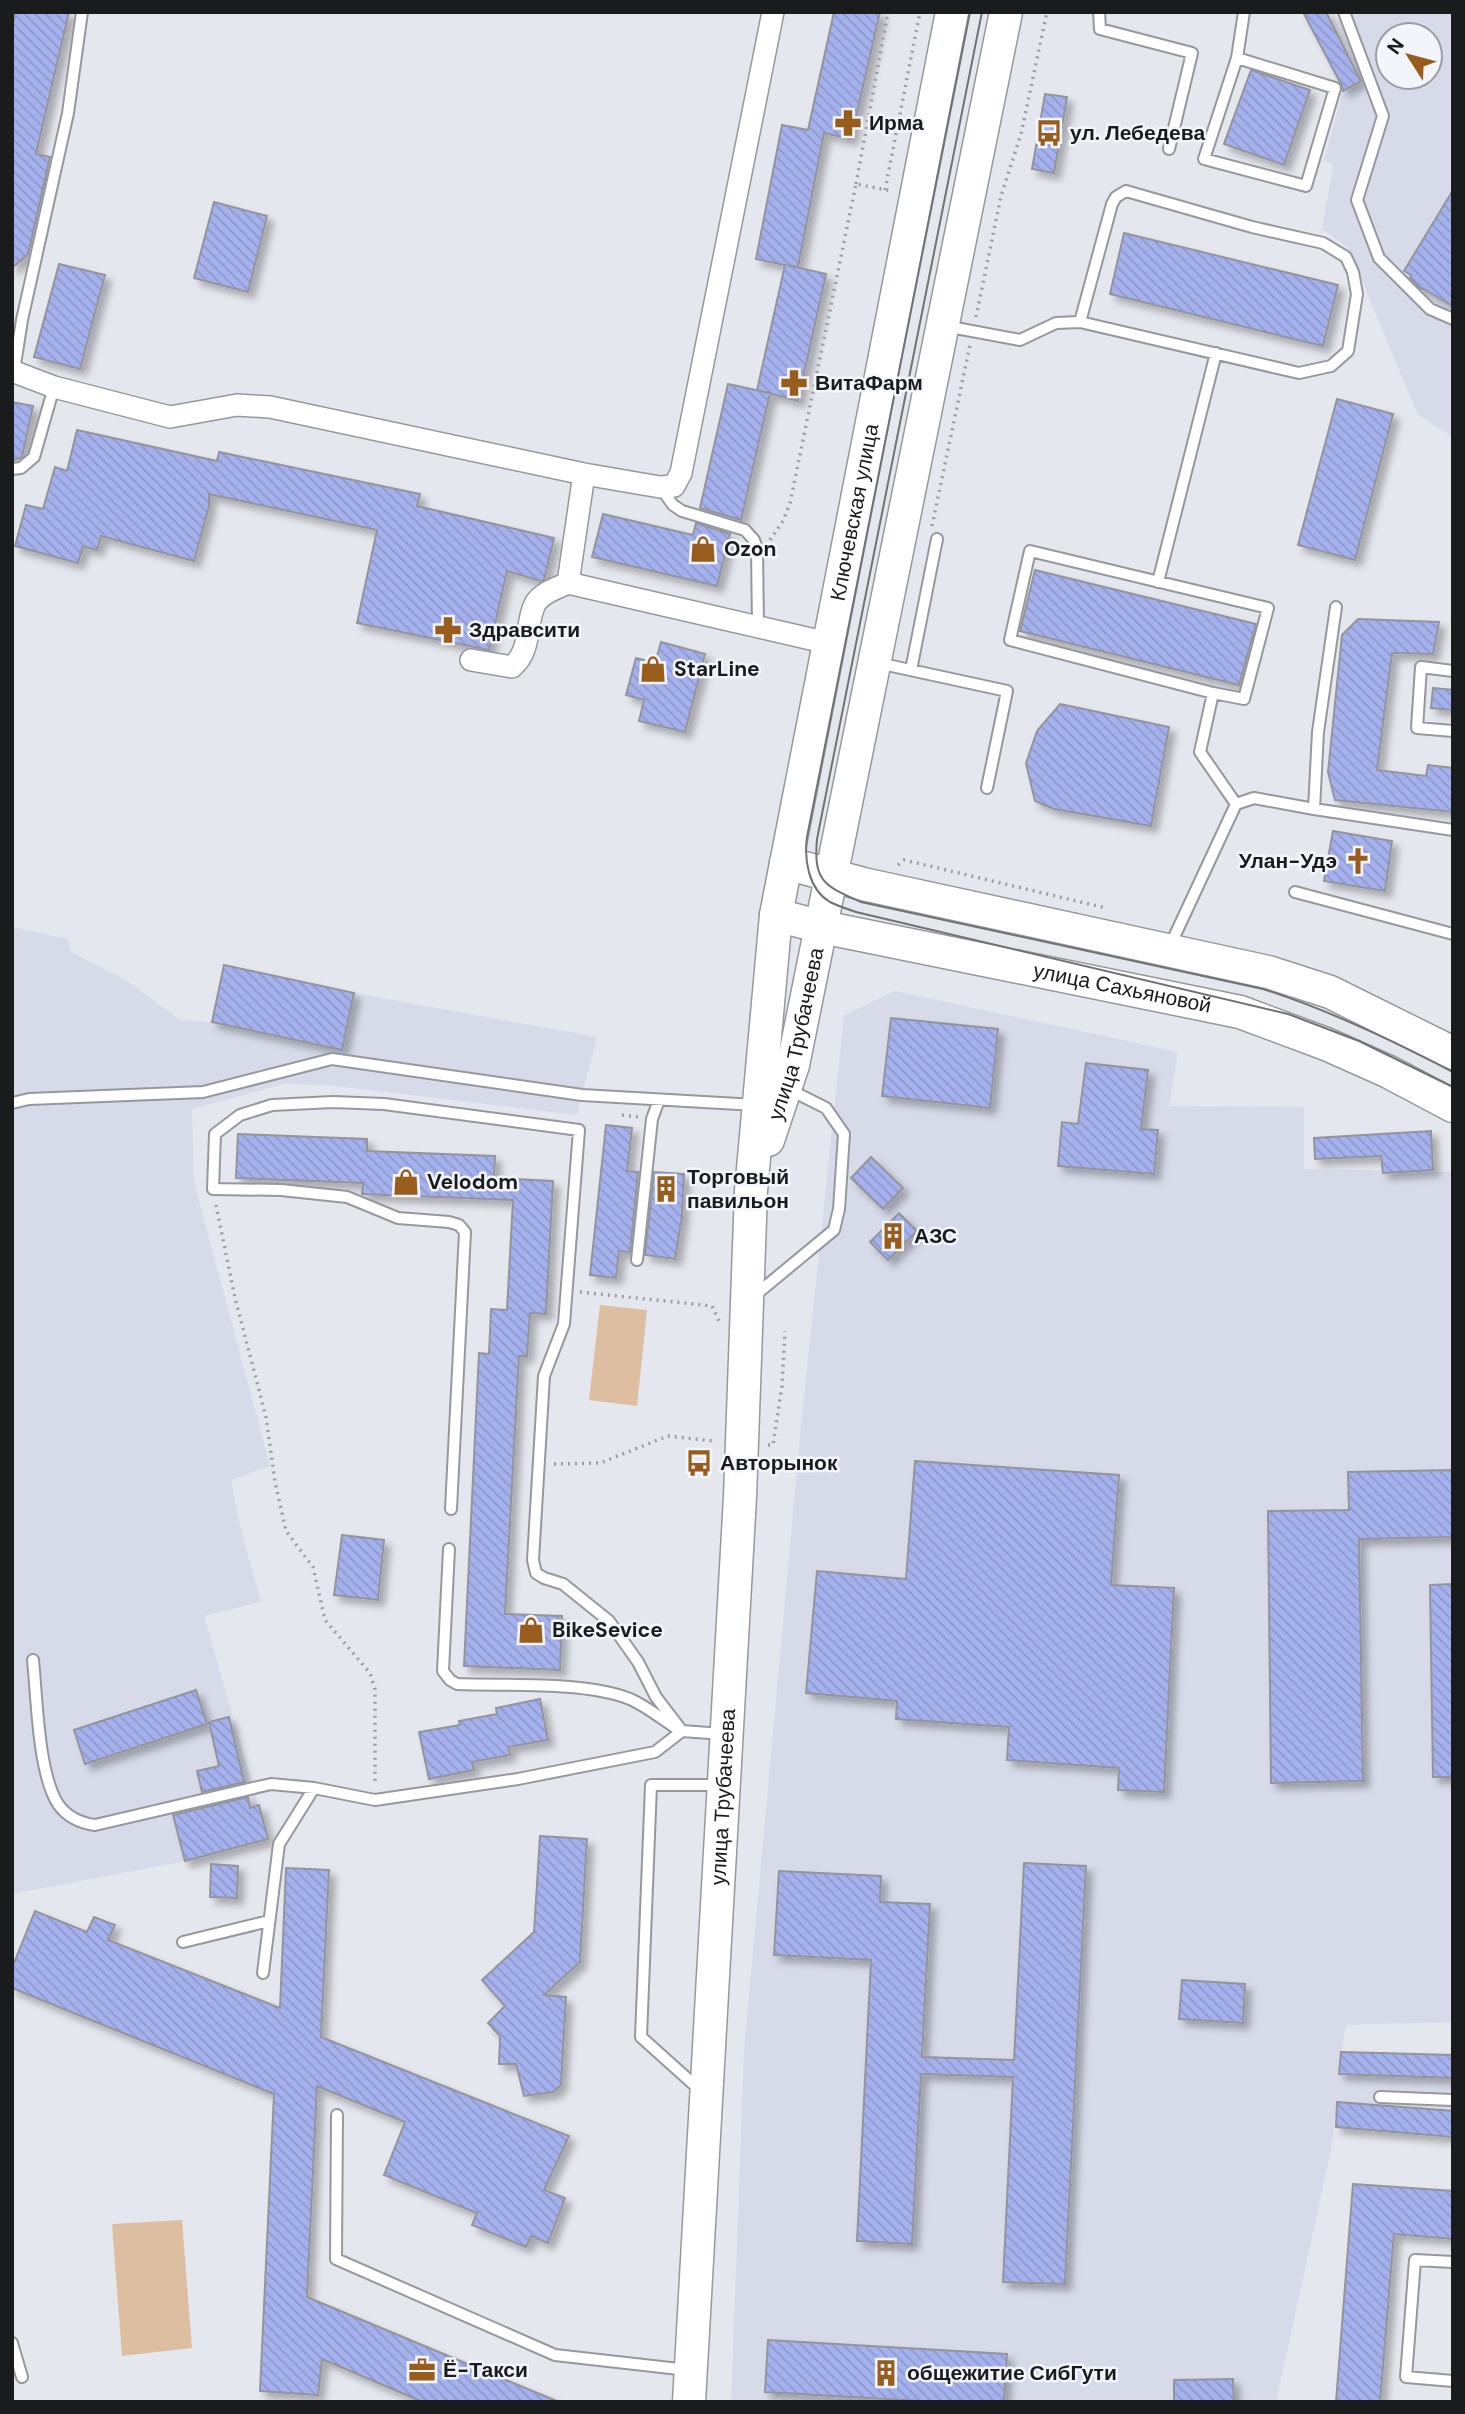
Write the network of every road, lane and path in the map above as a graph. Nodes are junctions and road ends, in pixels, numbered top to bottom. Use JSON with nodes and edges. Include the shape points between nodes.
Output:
{"nodes":[{"id":1,"x":82,"y":12,"type":"edge"},
{"id":2,"x":773,"y":12,"type":"edge"},
{"id":3,"x":888,"y":12,"type":"edge"},
{"id":4,"x":920,"y":12,"type":"edge"},
{"id":5,"x":953,"y":12,"type":"edge"},
{"id":6,"x":1006,"y":12,"type":"edge"},
{"id":7,"x":1047,"y":12,"type":"edge"},
{"id":8,"x":1099,"y":12,"type":"edge"},
{"id":9,"x":1244,"y":12,"type":"edge"},
{"id":10,"x":1344,"y":12,"type":"edge"},
{"id":11,"x":1237,"y":58,"type":"junction"},
{"id":12,"x":1169,"y":149,"type":"dead end"},
{"id":13,"x":856,"y":184,"type":"junction"},
{"id":14,"x":885,"y":190,"type":"junction"},
{"id":15,"x":917,"y":196,"type":"junction"},
{"id":16,"x":983,"y":208,"type":"junction"},
{"id":17,"x":1453,"y":319,"type":"edge"},
{"id":18,"x":1080,"y":321,"type":"junction"},
{"id":19,"x":942,"y":326,"type":"junction"},
{"id":20,"x":972,"y":331,"type":"junction"},
{"id":21,"x":1216,"y":353,"type":"junction"},
{"id":22,"x":13,"y":371,"type":"edge"},
{"id":23,"x":54,"y":387,"type":"junction"},
{"id":24,"x":12,"y":469,"type":"edge"},
{"id":25,"x":584,"y":474,"type":"junction"},
{"id":26,"x":660,"y":487,"type":"junction"},
{"id":27,"x":934,"y":537,"type":"joint"},
{"id":28,"x":757,"y":549,"type":"junction"},
{"id":29,"x":1158,"y":582,"type":"junction"},
{"id":30,"x":568,"y":583,"type":"junction"},
{"id":31,"x":1336,"y":607,"type":"dead end"},
{"id":32,"x":758,"y":627,"type":"junction"},
{"id":33,"x":828,"y":643,"type":"junction"},
{"id":34,"x":471,"y":660,"type":"dead end"},
{"id":35,"x":875,"y":663,"type":"junction"},
{"id":36,"x":911,"y":670,"type":"junction"},
{"id":37,"x":1453,"y":671,"type":"edge"},
{"id":38,"x":1213,"y":693,"type":"junction"},
{"id":39,"x":1453,"y":731,"type":"edge"},
{"id":40,"x":987,"y":788,"type":"dead end"},
{"id":41,"x":1236,"y":804,"type":"junction"},
{"id":42,"x":1314,"y":809,"type":"junction"},
{"id":43,"x":1453,"y":830,"type":"edge"},
{"id":44,"x":833,"y":875,"type":"junction"},
{"id":45,"x":781,"y":888,"type":"junction"},
{"id":46,"x":892,"y":890,"type":"junction"},
{"id":47,"x":1295,"y":892,"type":"dead end"},
{"id":48,"x":1114,"y":910,"type":"dead end"},
{"id":49,"x":821,"y":927,"type":"junction"},
{"id":50,"x":1453,"y":934,"type":"edge"},
{"id":51,"x":1168,"y":950,"type":"junction"},
{"id":52,"x":1299,"y":982,"type":"junction"},
{"id":53,"x":1283,"y":1029,"type":"junction"},
{"id":54,"x":1453,"y":1053,"type":"edge"},
{"id":55,"x":785,"y":1088,"type":"junction"},
{"id":56,"x":659,"y":1100,"type":"junction"},
{"id":57,"x":12,"y":1103,"type":"edge"},
{"id":58,"x":759,"y":1106,"type":"junction"},
{"id":59,"x":1453,"y":1106,"type":"edge"},
{"id":60,"x":611,"y":1114,"type":"dead end"},
{"id":61,"x":652,"y":1119,"type":"junction"},
{"id":62,"x":213,"y":1189,"type":"junction"},
{"id":63,"x":751,"y":1191,"type":"junction"},
{"id":64,"x":637,"y":1260,"type":"dead end"},
{"id":65,"x":567,"y":1291,"type":"junction"},
{"id":66,"x":746,"y":1302,"type":"junction"},
{"id":67,"x":721,"y":1326,"type":"dead end"},
{"id":68,"x":785,"y":1331,"type":"dead end"},
{"id":69,"x":726,"y":1443,"type":"dead end"},
{"id":70,"x":759,"y":1443,"type":"dead end"},
{"id":71,"x":538,"y":1465,"type":"junction"},
{"id":72,"x":451,"y":1509,"type":"dead end"},
{"id":73,"x":449,"y":1549,"type":"dead end"},
{"id":74,"x":33,"y":1660,"type":"dead end"},
{"id":75,"x":682,"y":1731,"type":"junction"},
{"id":76,"x":725,"y":1734,"type":"junction"},
{"id":77,"x":722,"y":1785,"type":"junction"},
{"id":78,"x":314,"y":1788,"type":"junction"},
{"id":79,"x":374,"y":1800,"type":"junction"},
{"id":80,"x":269,"y":1921,"type":"junction"},
{"id":81,"x":183,"y":1942,"type":"dead end"},
{"id":82,"x":263,"y":1973,"type":"dead end"},
{"id":83,"x":705,"y":2096,"type":"junction"},
{"id":84,"x":1380,"y":2097,"type":"dead end"},
{"id":85,"x":1453,"y":2100,"type":"edge"},
{"id":86,"x":337,"y":2115,"type":"dead end"},
{"id":87,"x":1453,"y":2262,"type":"edge"},
{"id":88,"x":12,"y":2343,"type":"edge"},
{"id":89,"x":690,"y":2371,"type":"junction"},
{"id":90,"x":22,"y":2377,"type":"dead end"},
{"id":91,"x":1453,"y":2381,"type":"edge"},
{"id":92,"x":689,"y":2402,"type":"edge"}],
"edges":[{"from":1,"to":22,"type":"lane","via":[[68,113]]},
{"from":2,"to":26,"type":"street","via":[[681,473],[674,486]]},
{"from":3,"to":13,"type":"path"},
{"from":4,"to":14,"type":"path"},
{"from":5,"to":15,"type":"main road","name":"Ключевская улица"},
{"from":6,"to":16,"type":"main road"},
{"from":7,"to":16,"type":"path","via":[[1021,134]]},
{"from":8,"to":12,"type":"lane","via":[[1100,29],[1192,53]]},
{"from":9,"to":11,"type":"lane"},
{"from":10,"to":17,"type":"lane","via":[[1382,116],[1357,200],[1379,258],[1430,309]]},
{"from":11,"to":11,"type":"lane","via":[[1204,159],[1306,186],[1335,88]]},
{"from":13,"to":14,"type":"path"},
{"from":13,"to":28,"type":"path","via":[[790,503],[773,537]]},
{"from":14,"to":15,"type":"path"},
{"from":15,"to":33,"type":"main road","name":"Ключевская улица"},
{"from":16,"to":19,"type":"main road"},
{"from":16,"to":20,"type":"path"},
{"from":18,"to":20,"type":"lane","via":[[1056,323],[1020,340]]},
{"from":18,"to":21,"type":"lane"},
{"from":18,"to":21,"type":"lane","via":[[1112,204],[1126,191],[1323,243],[1346,257],[1357,294],[1348,351],[1331,366],[1299,373]]},
{"from":19,"to":20,"type":"lane"},
{"from":19,"to":35,"type":"main road"},
{"from":20,"to":27,"type":"path"},
{"from":21,"to":29,"type":"lane"},
{"from":22,"to":23,"type":"street"},
{"from":23,"to":24,"type":"lane","via":[[34,457],[22,468]]},
{"from":23,"to":25,"type":"street","via":[[170,417],[237,405],[270,407]]},
{"from":25,"to":26,"type":"street"},
{"from":25,"to":30,"type":"street"},
{"from":26,"to":28,"type":"lane","via":[[682,511],[745,530]]},
{"from":27,"to":36,"type":"lane"},
{"from":28,"to":32,"type":"lane"},
{"from":29,"to":38,"type":"lane","via":[[1268,608],[1244,699]]},
{"from":29,"to":38,"type":"lane","via":[[1030,551],[1010,640]]},
{"from":30,"to":32,"type":"street"},
{"from":30,"to":34,"type":"street","via":[[535,603],[520,660],[512,667]]},
{"from":31,"to":42,"type":"lane","via":[[1318,732]]},
{"from":32,"to":33,"type":"street"},
{"from":33,"to":45,"type":"main road","name":"Ключевская улица"},
{"from":35,"to":36,"type":"lane"},
{"from":35,"to":44,"type":"main road"},
{"from":36,"to":40,"type":"lane","via":[[1007,691]]},
{"from":37,"to":39,"type":"lane","via":[[1421,667],[1417,728]]},
{"from":38,"to":41,"type":"lane","via":[[1200,752]]},
{"from":41,"to":42,"type":"lane","via":[[1254,799]]},
{"from":41,"to":51,"type":"lane"},
{"from":42,"to":43,"type":"lane"},
{"from":44,"to":45,"type":"main road"},
{"from":44,"to":46,"type":"main road"},
{"from":44,"to":49,"type":"main road","name":"улица Трубачеева"},
{"from":45,"to":49,"type":"main road","name":"улица Сахьяновой"},
{"from":45,"to":58,"type":"main road","name":"улица Трубачеева"},
{"from":46,"to":48,"type":"path","via":[[898,865],[904,860]]},
{"from":46,"to":51,"type":"main road"},
{"from":47,"to":50,"type":"lane"},
{"from":49,"to":53,"type":"main road","name":"улица Сахьяновой","via":[[1240,1012]]},
{"from":49,"to":55,"type":"main road","name":"улица Трубачеева"},
{"from":51,"to":52,"type":"main road"},
{"from":52,"to":53,"type":"main road"},
{"from":52,"to":54,"type":"main road","via":[[1330,992]]},
{"from":53,"to":59,"type":"main road","name":"улица Сахьяновой","via":[[1389,1072]]},
{"from":55,"to":63,"type":"main road","name":"улица Трубачеева"},
{"from":55,"to":66,"type":"lane","via":[[826,1108],[844,1134],[839,1209],[834,1230]]},
{"from":56,"to":57,"type":"lane","via":[[582,1095],[332,1059],[203,1092]]},
{"from":56,"to":58,"type":"lane"},
{"from":56,"to":61,"type":"lane"},
{"from":58,"to":63,"type":"main road","name":"улица Трубачеева"},
{"from":60,"to":61,"type":"path"},
{"from":61,"to":64,"type":"lane"},
{"from":62,"to":65,"type":"lane","via":[[215,1134],[240,1115],[272,1105],[384,1104],[579,1130]]},
{"from":62,"to":72,"type":"lane","via":[[347,1197],[398,1218],[449,1222],[465,1232]]},
{"from":62,"to":79,"type":"path","via":[[286,1531],[313,1567],[325,1620],[370,1672],[375,1689]]},
{"from":63,"to":66,"type":"main road","name":"улица Трубачеева"},
{"from":65,"to":67,"type":"path","via":[[712,1306]]},
{"from":65,"to":71,"type":"lane","via":[[564,1324],[544,1376]]},
{"from":66,"to":76,"type":"main road","name":"улица Трубачеева"},
{"from":68,"to":70,"type":"path","via":[[773,1445]]},
{"from":69,"to":71,"type":"path","via":[[668,1436],[600,1463]]},
{"from":71,"to":75,"type":"lane","via":[[536,1573],[563,1584],[609,1621]]},
{"from":73,"to":75,"type":"lane","via":[[443,1671],[450,1680],[603,1692],[631,1700]]},
{"from":74,"to":78,"type":"lane","via":[[50,1786],[59,1805],[80,1823],[94,1825],[271,1784]]},
{"from":75,"to":76,"type":"lane"},
{"from":75,"to":79,"type":"lane","via":[[655,1752],[518,1779]]},
{"from":76,"to":77,"type":"main road","name":"улица Трубачеева"},
{"from":77,"to":83,"type":"main road","name":"улица Трубачеева"},
{"from":77,"to":83,"type":"lane","via":[[651,1785],[641,2037]]},
{"from":78,"to":79,"type":"lane"},
{"from":78,"to":80,"type":"lane","via":[[279,1844]]},
{"from":80,"to":81,"type":"lane"},
{"from":80,"to":82,"type":"lane"},
{"from":83,"to":89,"type":"main road","name":"улица Трубачеева"},
{"from":84,"to":85,"type":"lane"},
{"from":86,"to":89,"type":"lane","via":[[336,2259],[555,2356]]},
{"from":87,"to":91,"type":"lane","via":[[1415,2260],[1406,2377]]},
{"from":88,"to":90,"type":"lane"},
{"from":89,"to":92,"type":"main road","name":"улица Трубачеева"}]}
